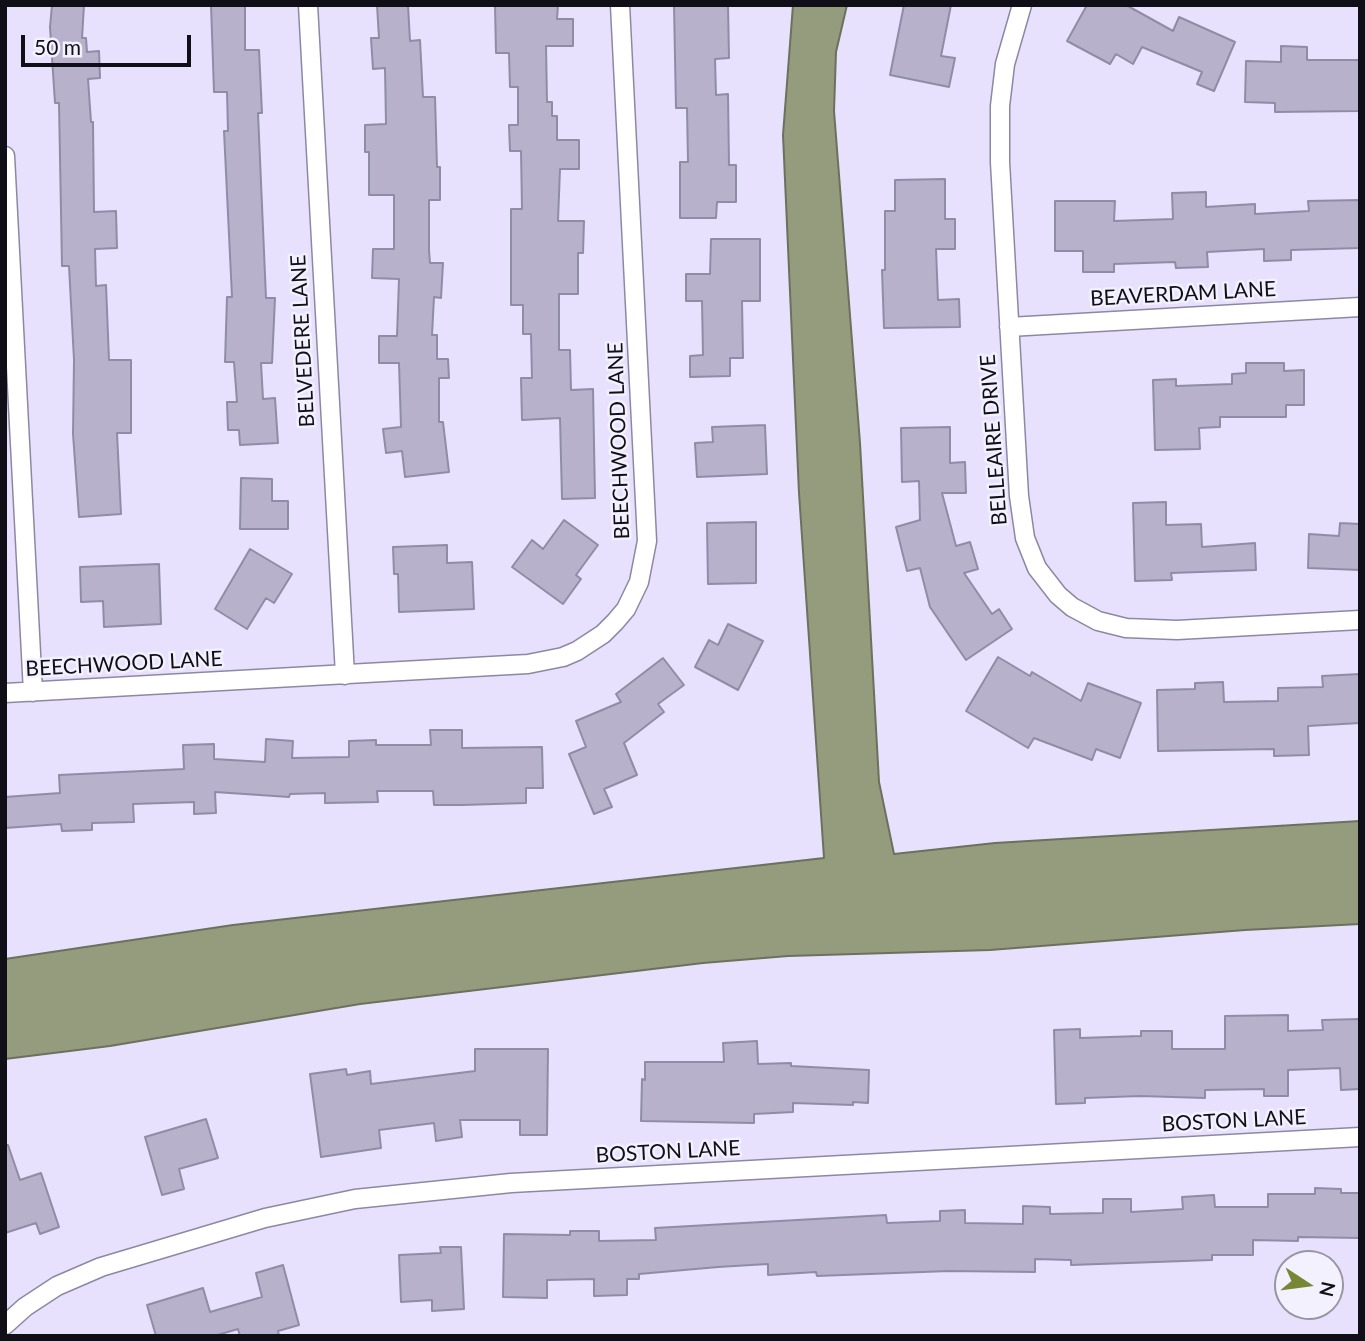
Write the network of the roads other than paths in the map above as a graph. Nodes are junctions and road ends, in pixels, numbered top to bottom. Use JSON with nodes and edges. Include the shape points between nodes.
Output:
{"nodes":[{"id":1,"x":308,"y":5,"type":"edge"},
{"id":2,"x":620,"y":5,"type":"edge"},
{"id":3,"x":1022,"y":5,"type":"edge"},
{"id":4,"x":5,"y":156,"type":"edge"},
{"id":5,"x":1360,"y":307,"type":"edge"},
{"id":6,"x":1009,"y":327,"type":"junction"},
{"id":7,"x":1360,"y":620,"type":"edge"},
{"id":8,"x":345,"y":675,"type":"junction"},
{"id":9,"x":33,"y":692,"type":"junction"},
{"id":10,"x":5,"y":693,"type":"edge"},
{"id":11,"x":1360,"y":1137,"type":"edge"},
{"id":12,"x":5,"y":1325,"type":"edge"}],
"edges":[{"from":1,"to":8,"type":"street","name":"BELVEDERE LANE"},
{"from":2,"to":8,"type":"street","name":"BEECHWOOD LANE","via":[[647,498],[647,541],[639,582],[626,609],[609,628],[563,657],[518,665]]},
{"from":3,"to":6,"type":"street","name":"BELLEAIRE DRIVE","via":[[1005,64],[1000,106]]},
{"from":4,"to":9,"type":"street"},
{"from":5,"to":6,"type":"street","name":"BEAVERDAM LANE"},
{"from":6,"to":7,"type":"street","name":"BELLEAIRE DRIVE","via":[[1018,496],[1025,538],[1046,582],[1072,607],[1111,625],[1142,630]]},
{"from":8,"to":9,"type":"street","name":"BEECHWOOD LANE"},
{"from":9,"to":10,"type":"street","name":"BEECHWOOD LANE"},
{"from":11,"to":12,"type":"street","name":"BOSTON LANE","via":[[511,1183],[367,1197],[265,1218],[118,1260],[57,1286]]}]}
